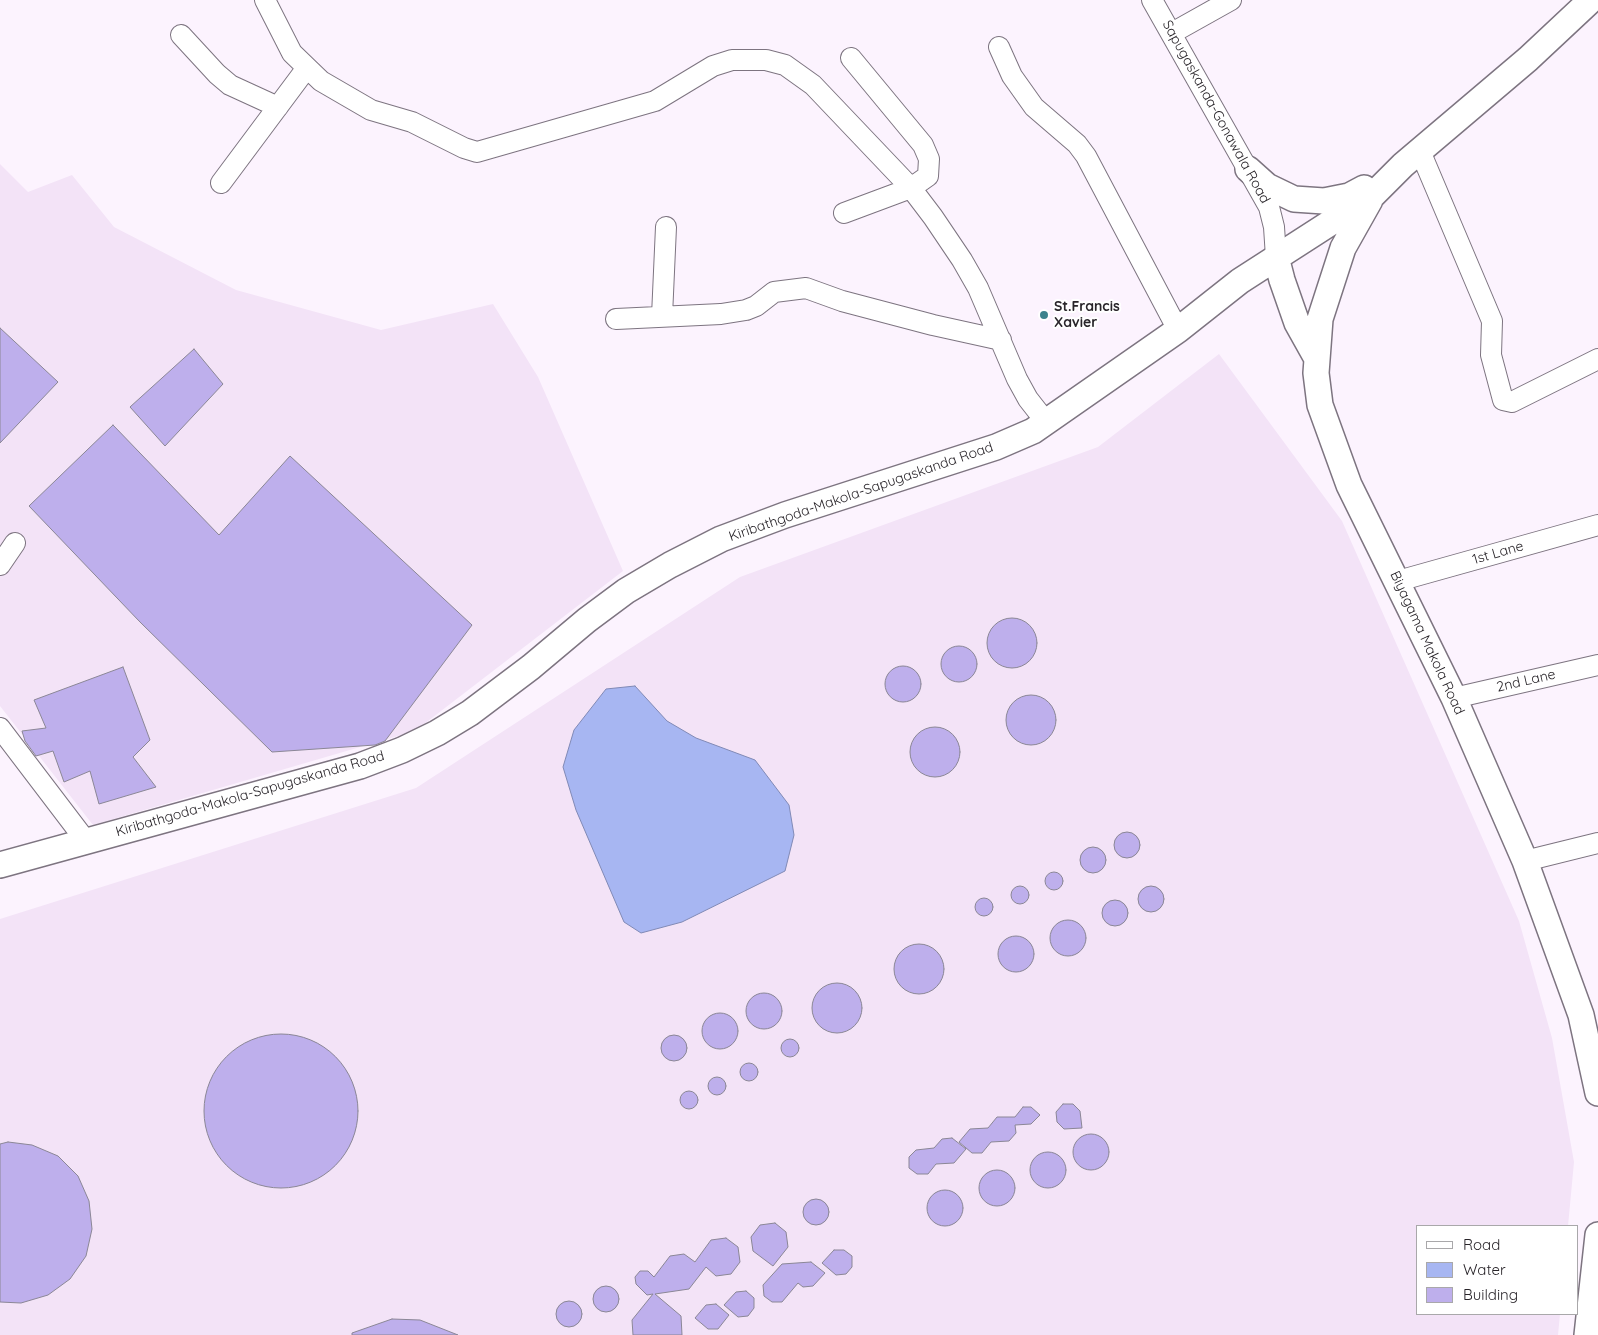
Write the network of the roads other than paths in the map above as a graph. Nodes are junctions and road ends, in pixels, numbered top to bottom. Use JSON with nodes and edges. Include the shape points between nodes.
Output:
{"nodes":[{"id":1,"x":265,"y":0,"type":"edge"},
{"id":2,"x":1152,"y":0,"type":"edge"},
{"id":3,"x":1231,"y":0,"type":"edge"},
{"id":4,"x":1580,"y":4,"type":"edge"},
{"id":5,"x":1172,"y":33,"type":"junction"},
{"id":6,"x":181,"y":35,"type":"dead end"},
{"id":7,"x":999,"y":47,"type":"dead end"},
{"id":8,"x":851,"y":58,"type":"dead end"},
{"id":9,"x":306,"y":69,"type":"junction"},
{"id":10,"x":278,"y":107,"type":"junction"},
{"id":11,"x":1411,"y":158,"type":"junction"},
{"id":12,"x":1248,"y":169,"type":"junction"},
{"id":13,"x":221,"y":183,"type":"dead end"},
{"id":14,"x":911,"y":188,"type":"junction"},
{"id":15,"x":1372,"y":196,"type":"junction"},
{"id":16,"x":844,"y":213,"type":"dead end"},
{"id":17,"x":666,"y":227,"type":"dead end"},
{"id":18,"x":1276,"y":257,"type":"junction"},
{"id":19,"x":662,"y":316,"type":"junction"},
{"id":20,"x":616,"y":319,"type":"dead end"},
{"id":21,"x":1178,"y":330,"type":"junction"},
{"id":22,"x":1001,"y":340,"type":"junction"},
{"id":23,"x":1316,"y":357,"type":"junction"},
{"id":24,"x":1598,"y":359,"type":"edge"},
{"id":25,"x":1046,"y":422,"type":"junction"},
{"id":26,"x":1598,"y":525,"type":"edge"},
{"id":27,"x":15,"y":542,"type":"dead end"},
{"id":28,"x":0,"y":565,"type":"edge"},
{"id":29,"x":1398,"y":581,"type":"junction"},
{"id":30,"x":1598,"y":665,"type":"edge"},
{"id":31,"x":1454,"y":698,"type":"junction"},
{"id":32,"x":0,"y":728,"type":"edge"},
{"id":33,"x":86,"y":841,"type":"junction"},
{"id":34,"x":1598,"y":843,"type":"edge"},
{"id":35,"x":1525,"y":861,"type":"junction"},
{"id":36,"x":0,"y":865,"type":"edge"},
{"id":37,"x":1598,"y":1093,"type":"edge"},
{"id":38,"x":1598,"y":1235,"type":"edge"},
{"id":39,"x":1587,"y":1335,"type":"edge"}],
"edges":[{"from":1,"to":9,"type":"street","via":[[292,53]]},
{"from":2,"to":5,"type":"street","name":"Sapugaskanda-Gonawala Road"},
{"from":3,"to":5,"type":"street"},
{"from":4,"to":11,"type":"main road","name":"Kiribathgoda-Makola-Sapugaskanda Road","via":[[1528,60]]},
{"from":5,"to":12,"type":"street","name":"Sapugaskanda-Gonawala Road"},
{"from":6,"to":10,"type":"street","via":[[230,85]]},
{"from":7,"to":21,"type":"street","via":[[1012,76],[1034,107],[1077,144],[1086,156]]},
{"from":8,"to":14,"type":"street","via":[[923,145],[929,159],[928,176]]},
{"from":9,"to":10,"type":"street"},
{"from":9,"to":14,"type":"street","via":[[371,110],[412,122],[477,152],[655,101],[713,66],[732,60],[766,60],[785,65],[802,75]]},
{"from":10,"to":13,"type":"street"},
{"from":11,"to":12,"type":"main road","via":[[1349,196],[1324,201],[1294,199],[1276,192]]},
{"from":11,"to":15,"type":"main road","name":"Kiribathgoda-Makola-Sapugaskanda Road"},
{"from":11,"to":24,"type":"street","via":[[1492,321],[1491,355],[1503,400],[1512,402]]},
{"from":12,"to":18,"type":"street","name":"Sapugaskanda-Gonawala Road","via":[[1271,212]]},
{"from":14,"to":16,"type":"street"},
{"from":14,"to":22,"type":"street","via":[[962,260]]},
{"from":15,"to":18,"type":"main road","name":"Kiribathgoda-Makola-Sapugaskanda Road"},
{"from":15,"to":23,"type":"main road","name":"Biyagama Makola Road","via":[[1354,224],[1333,275],[1320,318]]},
{"from":17,"to":19,"type":"street"},
{"from":18,"to":21,"type":"main road","name":"Kiribathgoda-Makola-Sapugaskanda Road"},
{"from":18,"to":23,"type":"main road","via":[[1297,323]]},
{"from":19,"to":20,"type":"street"},
{"from":19,"to":22,"type":"street","via":[[746,310],[774,292],[806,288],[842,301]]},
{"from":21,"to":25,"type":"main road","name":"Kiribathgoda-Makola-Sapugaskanda Road"},
{"from":22,"to":25,"type":"street","via":[[1028,399]]},
{"from":23,"to":29,"type":"main road","name":"Biyagama Makola Road","via":[[1317,388],[1327,428],[1349,484]]},
{"from":25,"to":33,"type":"main road","name":"Kiribathgoda-Makola-Sapugaskanda Road","via":[[996,447],[722,539],[670,565],[626,591],[470,713],[402,750],[360,766]]},
{"from":26,"to":29,"type":"street","name":"1st Lane"},
{"from":27,"to":28,"type":"street"},
{"from":29,"to":31,"type":"main road","name":"Biyagama Makola Road"},
{"from":30,"to":31,"type":"street","name":"2nd Lane"},
{"from":31,"to":35,"type":"main road","name":"Biyagama Makola Road"},
{"from":32,"to":33,"type":"street"},
{"from":33,"to":36,"type":"main road","name":"Kiribathgoda-Makola-Sapugaskanda Road"},
{"from":34,"to":35,"type":"street"},
{"from":35,"to":37,"type":"main road","name":"Biyagama Makola Road","via":[[1581,1015]]},
{"from":38,"to":39,"type":"main road"}]}
